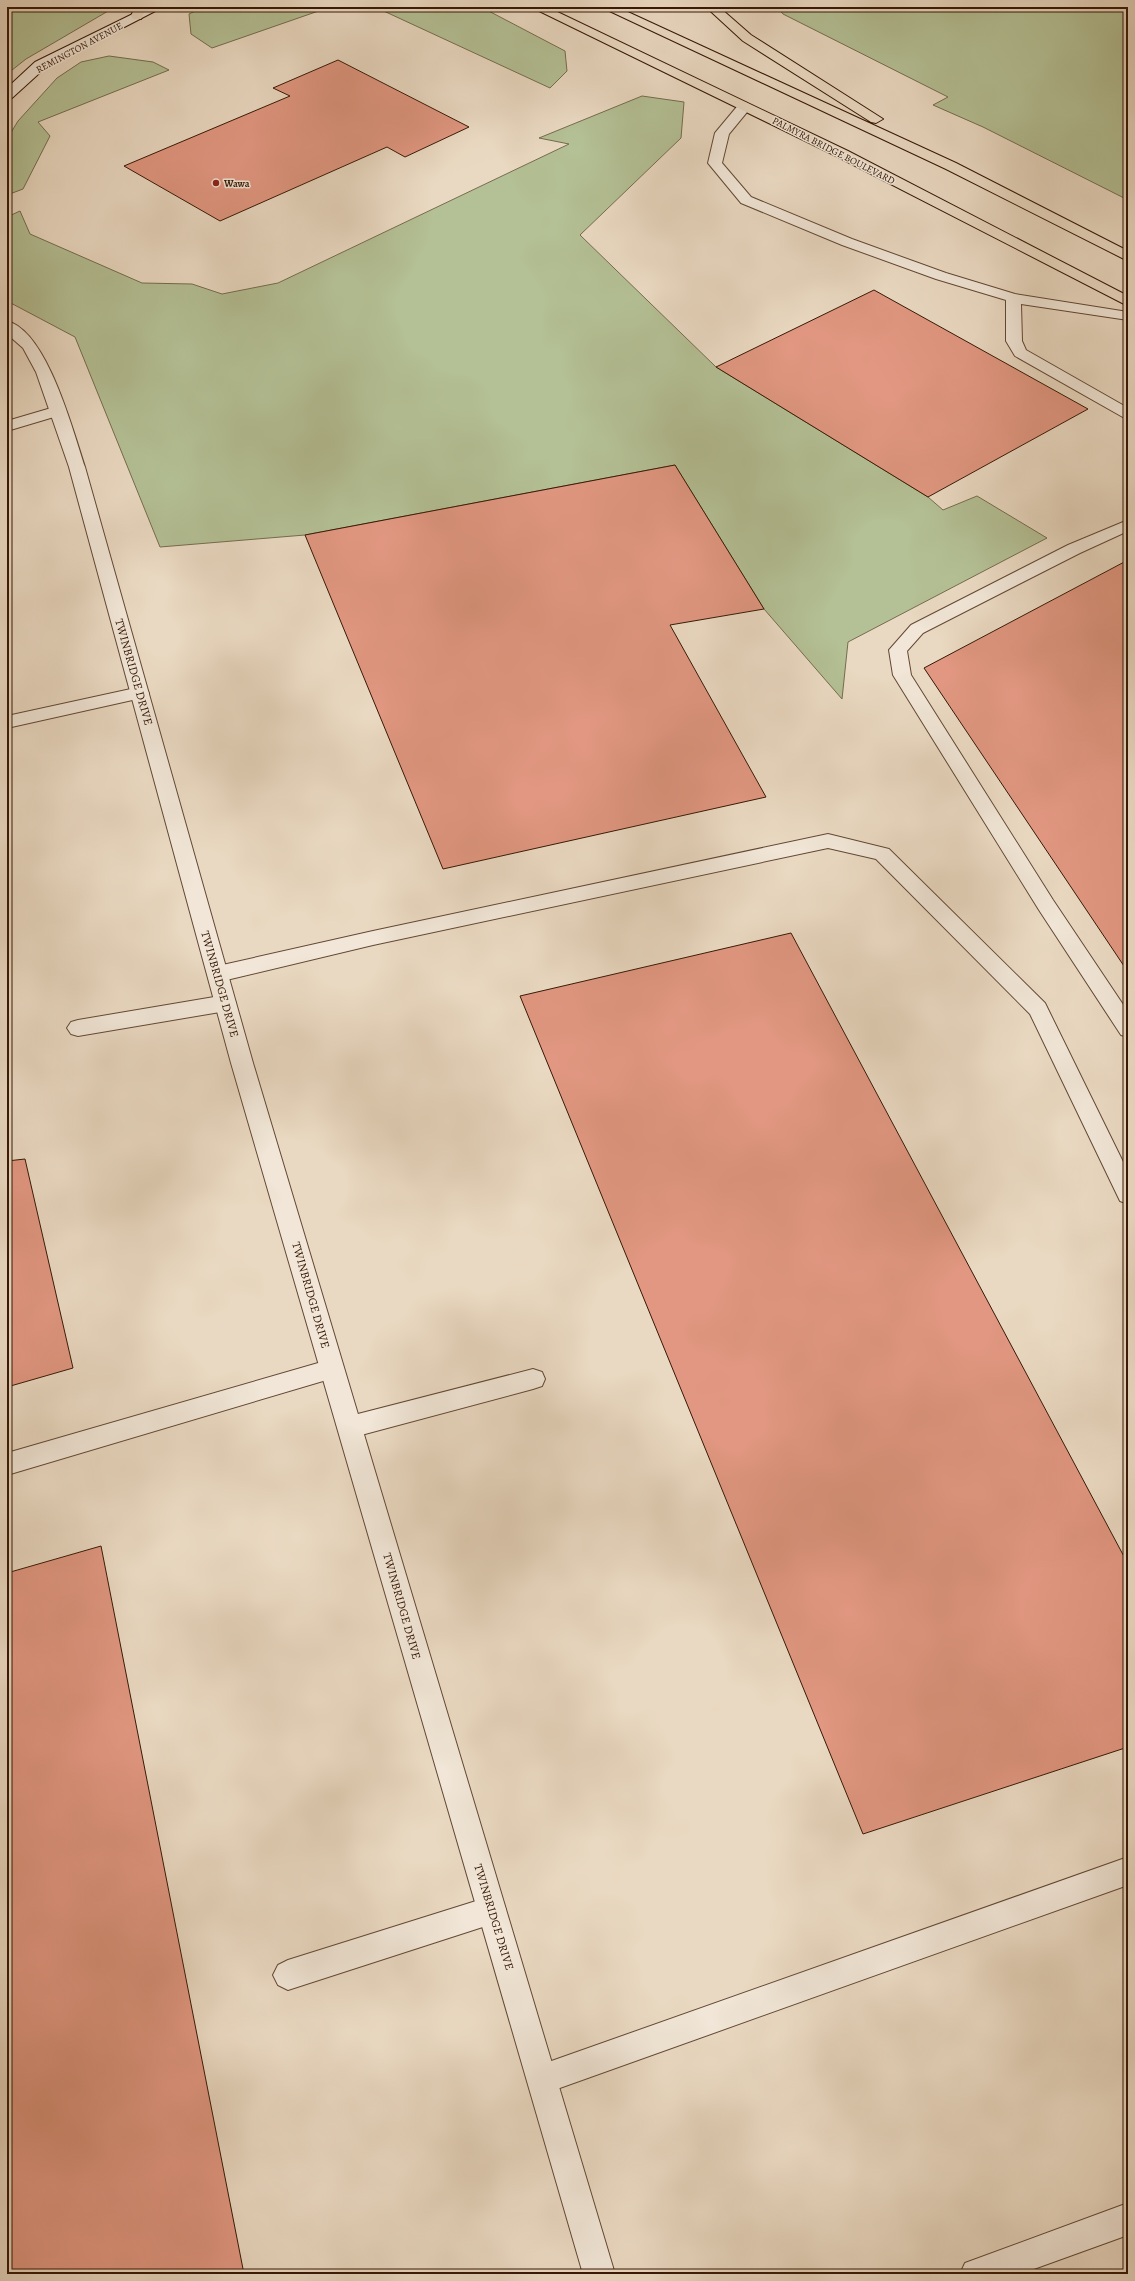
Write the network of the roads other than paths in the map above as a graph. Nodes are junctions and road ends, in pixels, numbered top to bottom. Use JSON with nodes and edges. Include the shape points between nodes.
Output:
{"nodes":[{"id":1,"x":157,"y":7,"type":"edge"},
{"id":2,"x":536,"y":7,"type":"edge"},
{"id":3,"x":607,"y":7,"type":"edge"},
{"id":4,"x":712,"y":7,"type":"edge"},
{"id":5,"x":139,"y":12,"type":"edge"},
{"id":6,"x":7,"y":95,"type":"edge"},
{"id":7,"x":745,"y":106,"type":"junction"},
{"id":8,"x":951,"y":166,"type":"junction"},
{"id":9,"x":1128,"y":257,"type":"edge"},
{"id":10,"x":1013,"y":298,"type":"junction"},
{"id":11,"x":1128,"y":302,"type":"edge"},
{"id":12,"x":1128,"y":316,"type":"edge"},
{"id":13,"x":7,"y":326,"type":"edge"},
{"id":14,"x":58,"y":411,"type":"junction"},
{"id":15,"x":1128,"y":415,"type":"edge"},
{"id":16,"x":7,"y":426,"type":"edge"},
{"id":17,"x":1128,"y":525,"type":"edge"},
{"id":18,"x":140,"y":693,"type":"junction"},
{"id":19,"x":7,"y":722,"type":"edge"},
{"id":20,"x":218,"y":974,"type":"junction"},
{"id":21,"x":226,"y":1003,"type":"junction"},
{"id":22,"x":78,"y":1028,"type":"dead end"},
{"id":23,"x":1128,"y":1029,"type":"edge"},
{"id":24,"x":1128,"y":1195,"type":"edge"},
{"id":25,"x":332,"y":1369,"type":"junction"},
{"id":26,"x":534,"y":1379,"type":"dead end"},
{"id":27,"x":350,"y":1427,"type":"junction"},
{"id":28,"x":7,"y":1464,"type":"edge"},
{"id":29,"x":1128,"y":1871,"type":"edge"},
{"id":30,"x":492,"y":1910,"type":"junction"},
{"id":31,"x":288,"y":1975,"type":"dead end"},
{"id":32,"x":543,"y":2079,"type":"junction"},
{"id":33,"x":1128,"y":2219,"type":"edge"},
{"id":34,"x":599,"y":2274,"type":"edge"},
{"id":35,"x":976,"y":2274,"type":"edge"}],
"edges":[{"from":1,"to":5,"type":"street","name":"REMINGTON AVENUE"},
{"from":2,"to":7,"type":"highway","name":"PALMYRA BRIDGE BOULEVARD"},
{"from":3,"to":8,"type":"highway"},
{"from":4,"to":8,"type":"highway","via":[[747,38]]},
{"from":5,"to":6,"type":"street","name":"REMINGTON AVENUE","via":[[40,65]]},
{"from":7,"to":10,"type":"street","via":[[722,133],[716,163],[746,200],[847,242],[941,276]]},
{"from":7,"to":11,"type":"highway","name":"PALMYRA BRIDGE BOULEVARD"},
{"from":8,"to":9,"type":"highway"},
{"from":10,"to":12,"type":"street"},
{"from":10,"to":15,"type":"street","via":[[1014,341],[1020,353]]},
{"from":13,"to":14,"type":"street","name":"TWINBRIDGE DRIVE","via":[[29,346],[44,372]]},
{"from":14,"to":16,"type":"street"},
{"from":14,"to":18,"type":"street","name":"TWINBRIDGE DRIVE","via":[[77,467]]},
{"from":17,"to":23,"type":"street","via":[[1074,549],[917,629],[898,650],[902,675],[1046,905]]},
{"from":18,"to":19,"type":"street"},
{"from":18,"to":20,"type":"street","name":"TWINBRIDGE DRIVE"},
{"from":20,"to":21,"type":"street","name":"TWINBRIDGE DRIVE"},
{"from":20,"to":24,"type":"street","via":[[372,938],[828,841],[867,850],[882,854],[1038,1009]]},
{"from":21,"to":22,"type":"street"},
{"from":21,"to":25,"type":"street","name":"TWINBRIDGE DRIVE"},
{"from":25,"to":27,"type":"street","name":"TWINBRIDGE DRIVE"},
{"from":25,"to":28,"type":"street"},
{"from":26,"to":27,"type":"street"},
{"from":27,"to":30,"type":"street","name":"TWINBRIDGE DRIVE"},
{"from":29,"to":32,"type":"street"},
{"from":30,"to":31,"type":"street"},
{"from":30,"to":32,"type":"street","name":"TWINBRIDGE DRIVE"},
{"from":32,"to":34,"type":"street","name":"TWINBRIDGE DRIVE"},
{"from":33,"to":35,"type":"street"}]}
